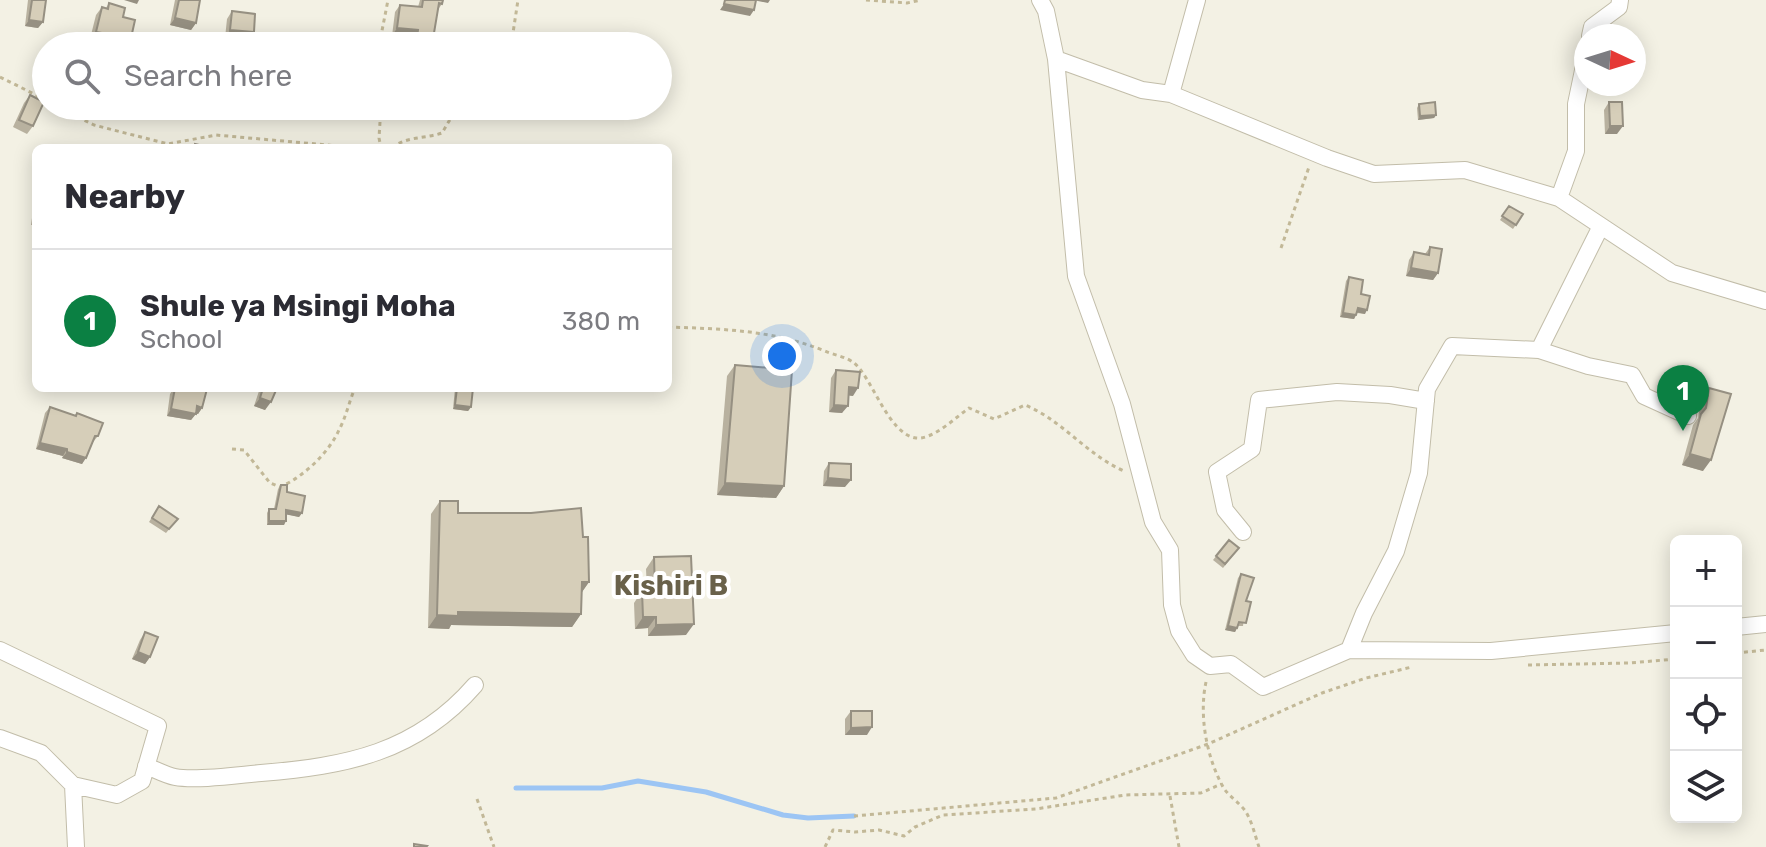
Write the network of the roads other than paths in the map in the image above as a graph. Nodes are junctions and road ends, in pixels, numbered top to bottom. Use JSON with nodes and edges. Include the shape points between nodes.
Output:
{"nodes":[{"id":1,"x":1040,"y":0,"type":"edge"},
{"id":2,"x":1197,"y":0,"type":"edge"},
{"id":3,"x":1620,"y":0,"type":"edge"},
{"id":4,"x":1596,"y":24,"type":"edge"},
{"id":5,"x":1056,"y":59,"type":"junction"},
{"id":6,"x":1171,"y":94,"type":"junction"},
{"id":7,"x":1578,"y":96,"type":"edge"},
{"id":8,"x":1559,"y":198,"type":"junction"},
{"id":9,"x":1601,"y":226,"type":"junction"},
{"id":10,"x":1766,"y":301,"type":"edge"},
{"id":11,"x":1539,"y":350,"type":"junction"},
{"id":12,"x":1426,"y":401,"type":"junction"},
{"id":13,"x":1688,"y":416,"type":"dead end"},
{"id":14,"x":1243,"y":532,"type":"dead end"},
{"id":15,"x":1766,"y":624,"type":"edge"},
{"id":16,"x":1742,"y":626,"type":"edge"},
{"id":17,"x":1670,"y":634,"type":"edge"},
{"id":18,"x":0,"y":650,"type":"edge"},
{"id":19,"x":1349,"y":650,"type":"junction"},
{"id":20,"x":475,"y":685,"type":"dead end"},
{"id":21,"x":0,"y":738,"type":"edge"},
{"id":22,"x":146,"y":766,"type":"junction"},
{"id":23,"x":73,"y":785,"type":"junction"},
{"id":24,"x":76,"y":847,"type":"edge"}],
"edges":[{"from":1,"to":5,"type":"street"},
{"from":2,"to":6,"type":"street"},
{"from":3,"to":4,"type":"street","via":[[1619,7]]},
{"from":5,"to":6,"type":"street","via":[[1142,90]]},
{"from":5,"to":19,"type":"street","via":[[1076,276],[1122,404],[1153,522],[1170,550],[1172,605],[1179,631],[1194,655],[1210,666],[1231,664],[1263,687]]},
{"from":6,"to":8,"type":"street","via":[[1374,174],[1465,170]]},
{"from":7,"to":8,"type":"street","via":[[1576,151]]},
{"from":8,"to":9,"type":"street"},
{"from":9,"to":10,"type":"street","via":[[1672,273]]},
{"from":9,"to":11,"type":"street"},
{"from":11,"to":12,"type":"street","via":[[1452,346],[1427,389]]},
{"from":11,"to":13,"type":"street","via":[[1632,375],[1644,396]]},
{"from":12,"to":14,"type":"street","via":[[1337,392],[1259,400],[1252,449],[1217,472],[1225,510]]},
{"from":12,"to":19,"type":"street","via":[[1419,473],[1396,551]]},
{"from":15,"to":16,"type":"street"},
{"from":17,"to":19,"type":"street","via":[[1491,651]]},
{"from":18,"to":22,"type":"street","via":[[158,726]]},
{"from":20,"to":22,"type":"street","via":[[454,709],[423,731],[349,762],[235,776],[176,777]]},
{"from":21,"to":23,"type":"street","via":[[41,753]]},
{"from":22,"to":23,"type":"street","via":[[142,781],[117,795]]},
{"from":23,"to":24,"type":"street"}]}
